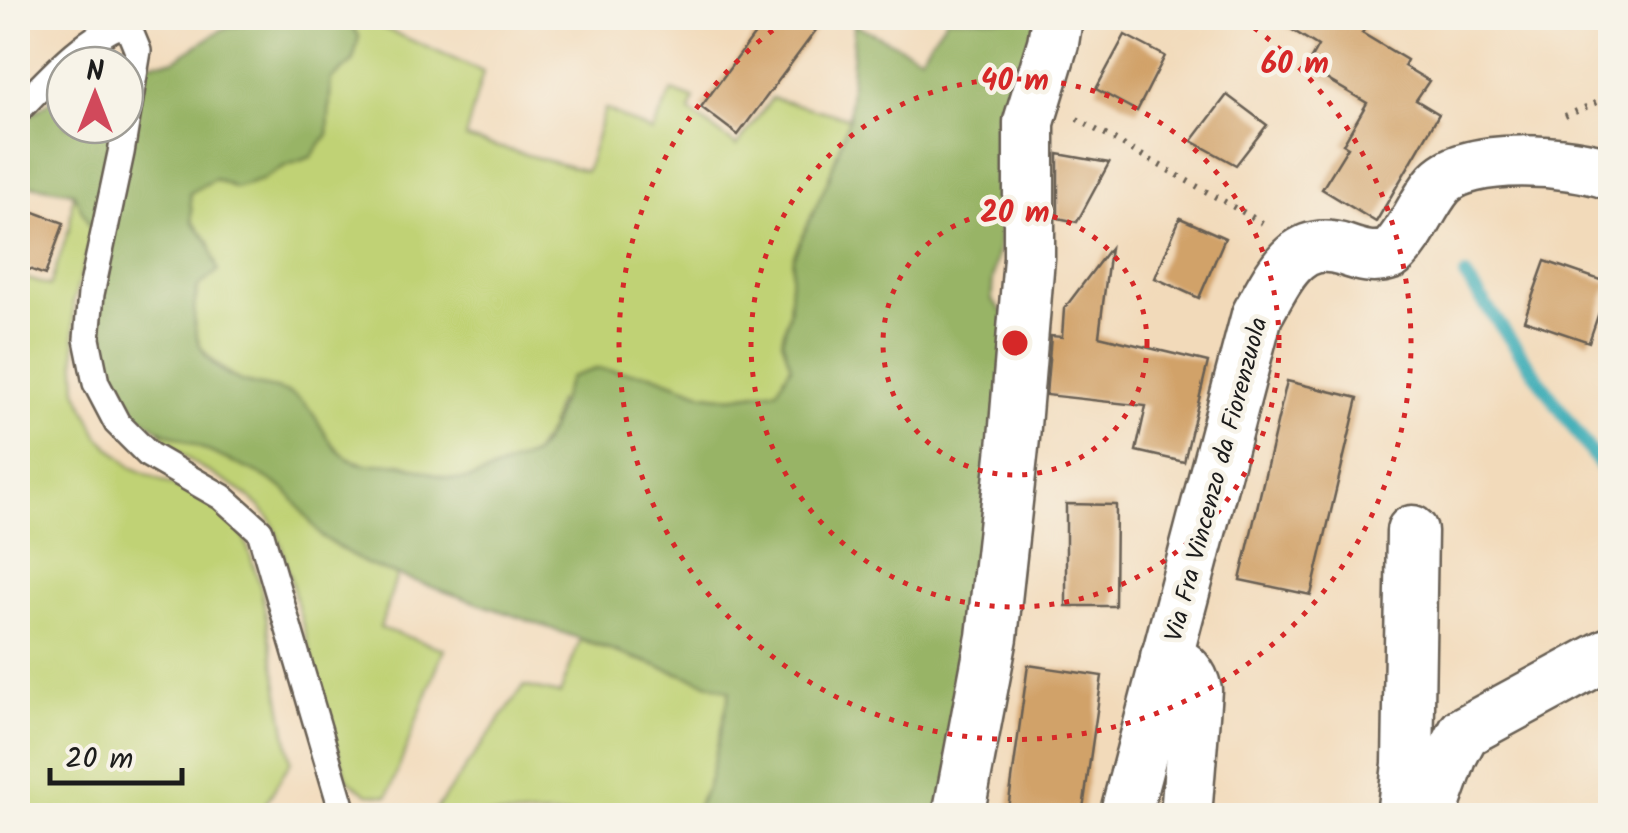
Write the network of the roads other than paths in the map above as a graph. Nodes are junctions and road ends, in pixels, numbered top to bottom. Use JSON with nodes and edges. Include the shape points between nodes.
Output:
{"nodes":[{"id":1,"x":1057,"y":18,"type":"edge"},
{"id":2,"x":122,"y":21,"type":"edge"},
{"id":3,"x":18,"y":110,"type":"edge"},
{"id":4,"x":1610,"y":174,"type":"edge"},
{"id":5,"x":1412,"y":531,"type":"dead end"},
{"id":6,"x":1610,"y":653,"type":"edge"},
{"id":7,"x":1166,"y":656,"type":"junction"},
{"id":8,"x":344,"y":816,"type":"edge"},
{"id":9,"x":958,"y":816,"type":"edge"},
{"id":10,"x":1125,"y":816,"type":"edge"},
{"id":11,"x":1186,"y":816,"type":"edge"},
{"id":12,"x":1402,"y":816,"type":"edge"},
{"id":13,"x":1430,"y":816,"type":"edge"}],
"edges":[{"from":1,"to":9,"type":"street","via":[[1027,144],[1030,258],[1014,438],[992,637]]},
{"from":2,"to":3,"type":"lane","via":[[78,51]]},
{"from":2,"to":8,"type":"lane","via":[[138,51],[91,294],[87,339],[96,383],[117,423],[149,455],[222,497],[260,531]]},
{"from":4,"to":7,"type":"street","name":"Via Fra Vincenzo da Fiorenzuola","via":[[1558,163],[1473,166],[1441,182],[1391,254],[1380,258],[1328,245],[1307,248],[1292,260],[1258,315]]},
{"from":5,"to":12,"type":"street"},
{"from":6,"to":13,"type":"street","via":[[1464,732]]},
{"from":7,"to":10,"type":"street","name":"Via Fra Vincenzo da Fiorenzuola"},
{"from":7,"to":11,"type":"street","name":"Via Fra Vincenzo da Fiorenzuola","via":[[1191,675],[1196,690]]}]}
